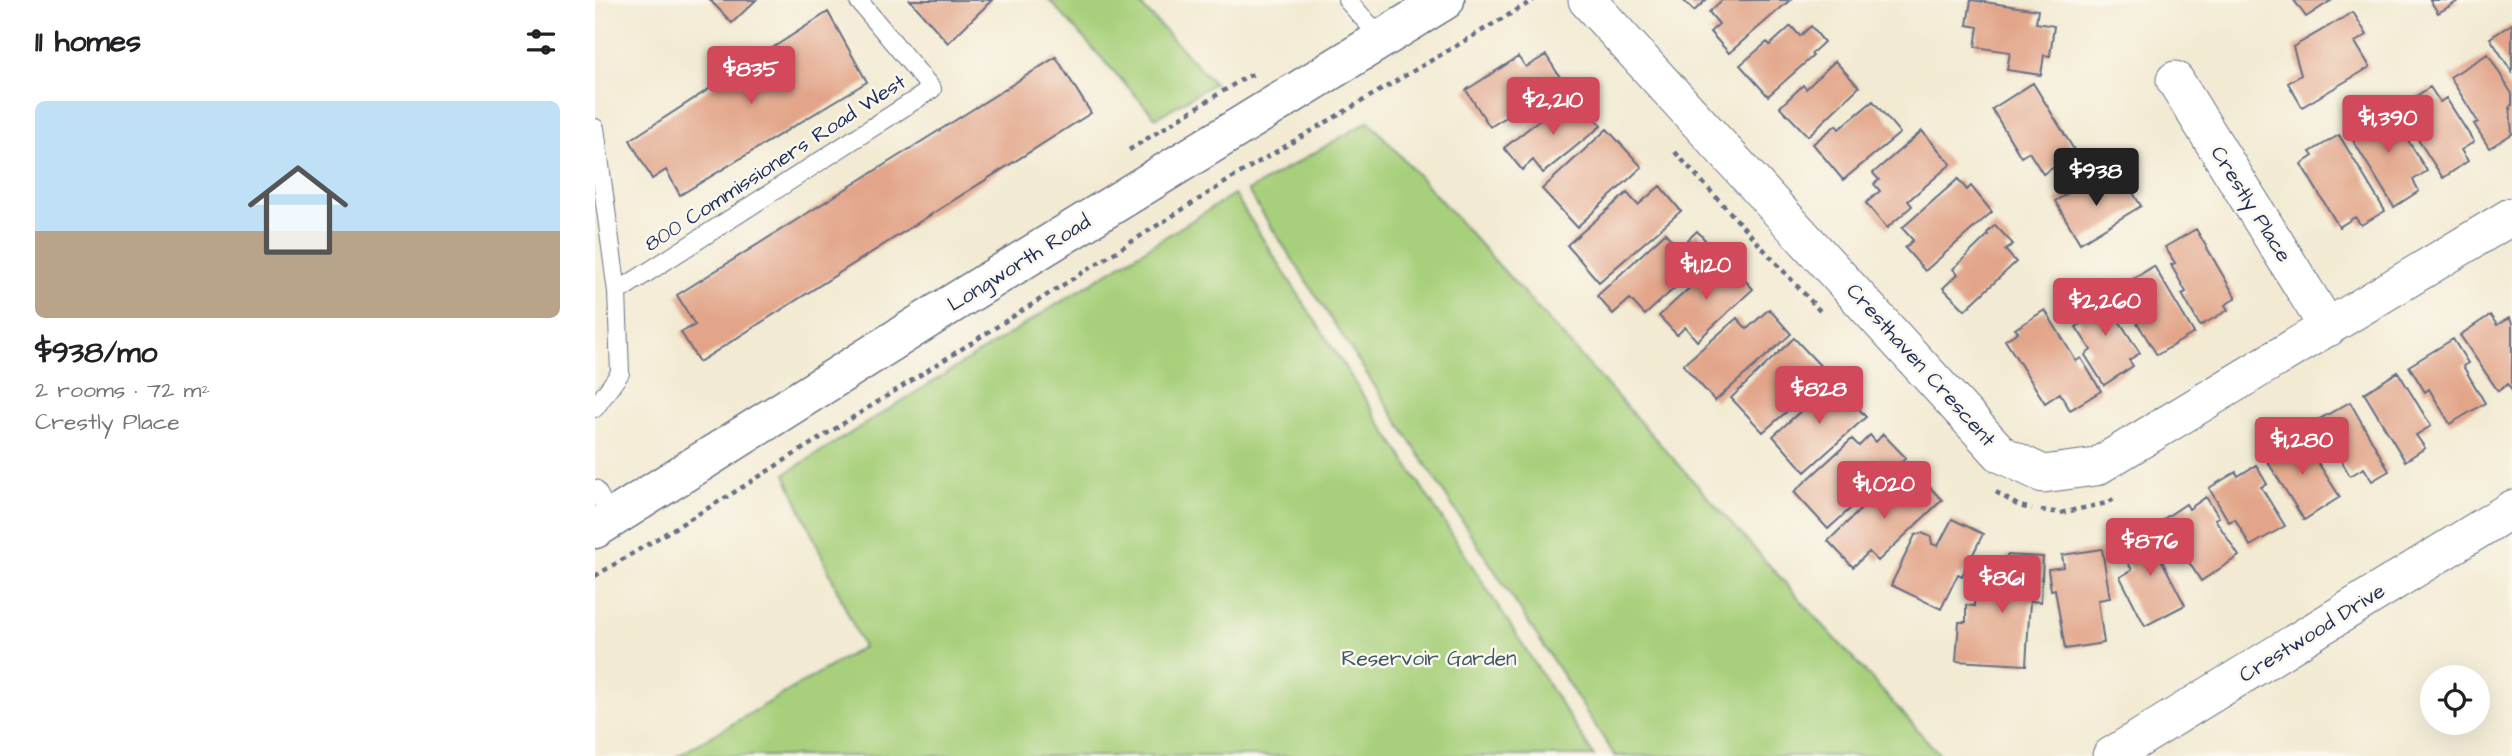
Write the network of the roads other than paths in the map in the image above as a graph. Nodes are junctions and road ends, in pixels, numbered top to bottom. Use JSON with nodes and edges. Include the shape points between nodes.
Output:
{"nodes":[{"id":1,"x":858,"y":0,"type":"edge"},
{"id":2,"x":1347,"y":0,"type":"edge"},
{"id":3,"x":1445,"y":0,"type":"edge"},
{"id":4,"x":1587,"y":0,"type":"edge"},
{"id":5,"x":1382,"y":39,"type":"junction"},
{"id":6,"x":2175,"y":80,"type":"dead end"},
{"id":7,"x":595,"y":128,"type":"edge"},
{"id":8,"x":2512,"y":216,"type":"edge"},
{"id":9,"x":617,"y":292,"type":"junction"},
{"id":10,"x":2328,"y":328,"type":"junction"},
{"id":11,"x":595,"y":408,"type":"edge"},
{"id":12,"x":2512,"y":509,"type":"edge"},
{"id":13,"x":601,"y":512,"type":"edge"},
{"id":14,"x":2111,"y":756,"type":"edge"}],
"edges":[{"from":1,"to":9,"type":"lane","name":"800 Commissioners Road West","via":[[932,89]]},
{"from":2,"to":5,"type":"lane"},
{"from":3,"to":5,"type":"street","name":"Longworth Road"},
{"from":4,"to":10,"type":"street","name":"Cresthaven Crescent","via":[[2001,454],[2043,474],[2096,467]]},
{"from":5,"to":13,"type":"street","name":"Longworth Road","via":[[950,305]]},
{"from":6,"to":10,"type":"street","name":"Crestly Place"},
{"from":7,"to":9,"type":"lane","name":"800 Commissioners Road West"},
{"from":8,"to":10,"type":"street","name":"Cresthaven Crescent"},
{"from":9,"to":11,"type":"lane","name":"800 Commissioners Road West","via":[[620,373]]},
{"from":12,"to":14,"type":"street","name":"Crestwood Drive"}]}
